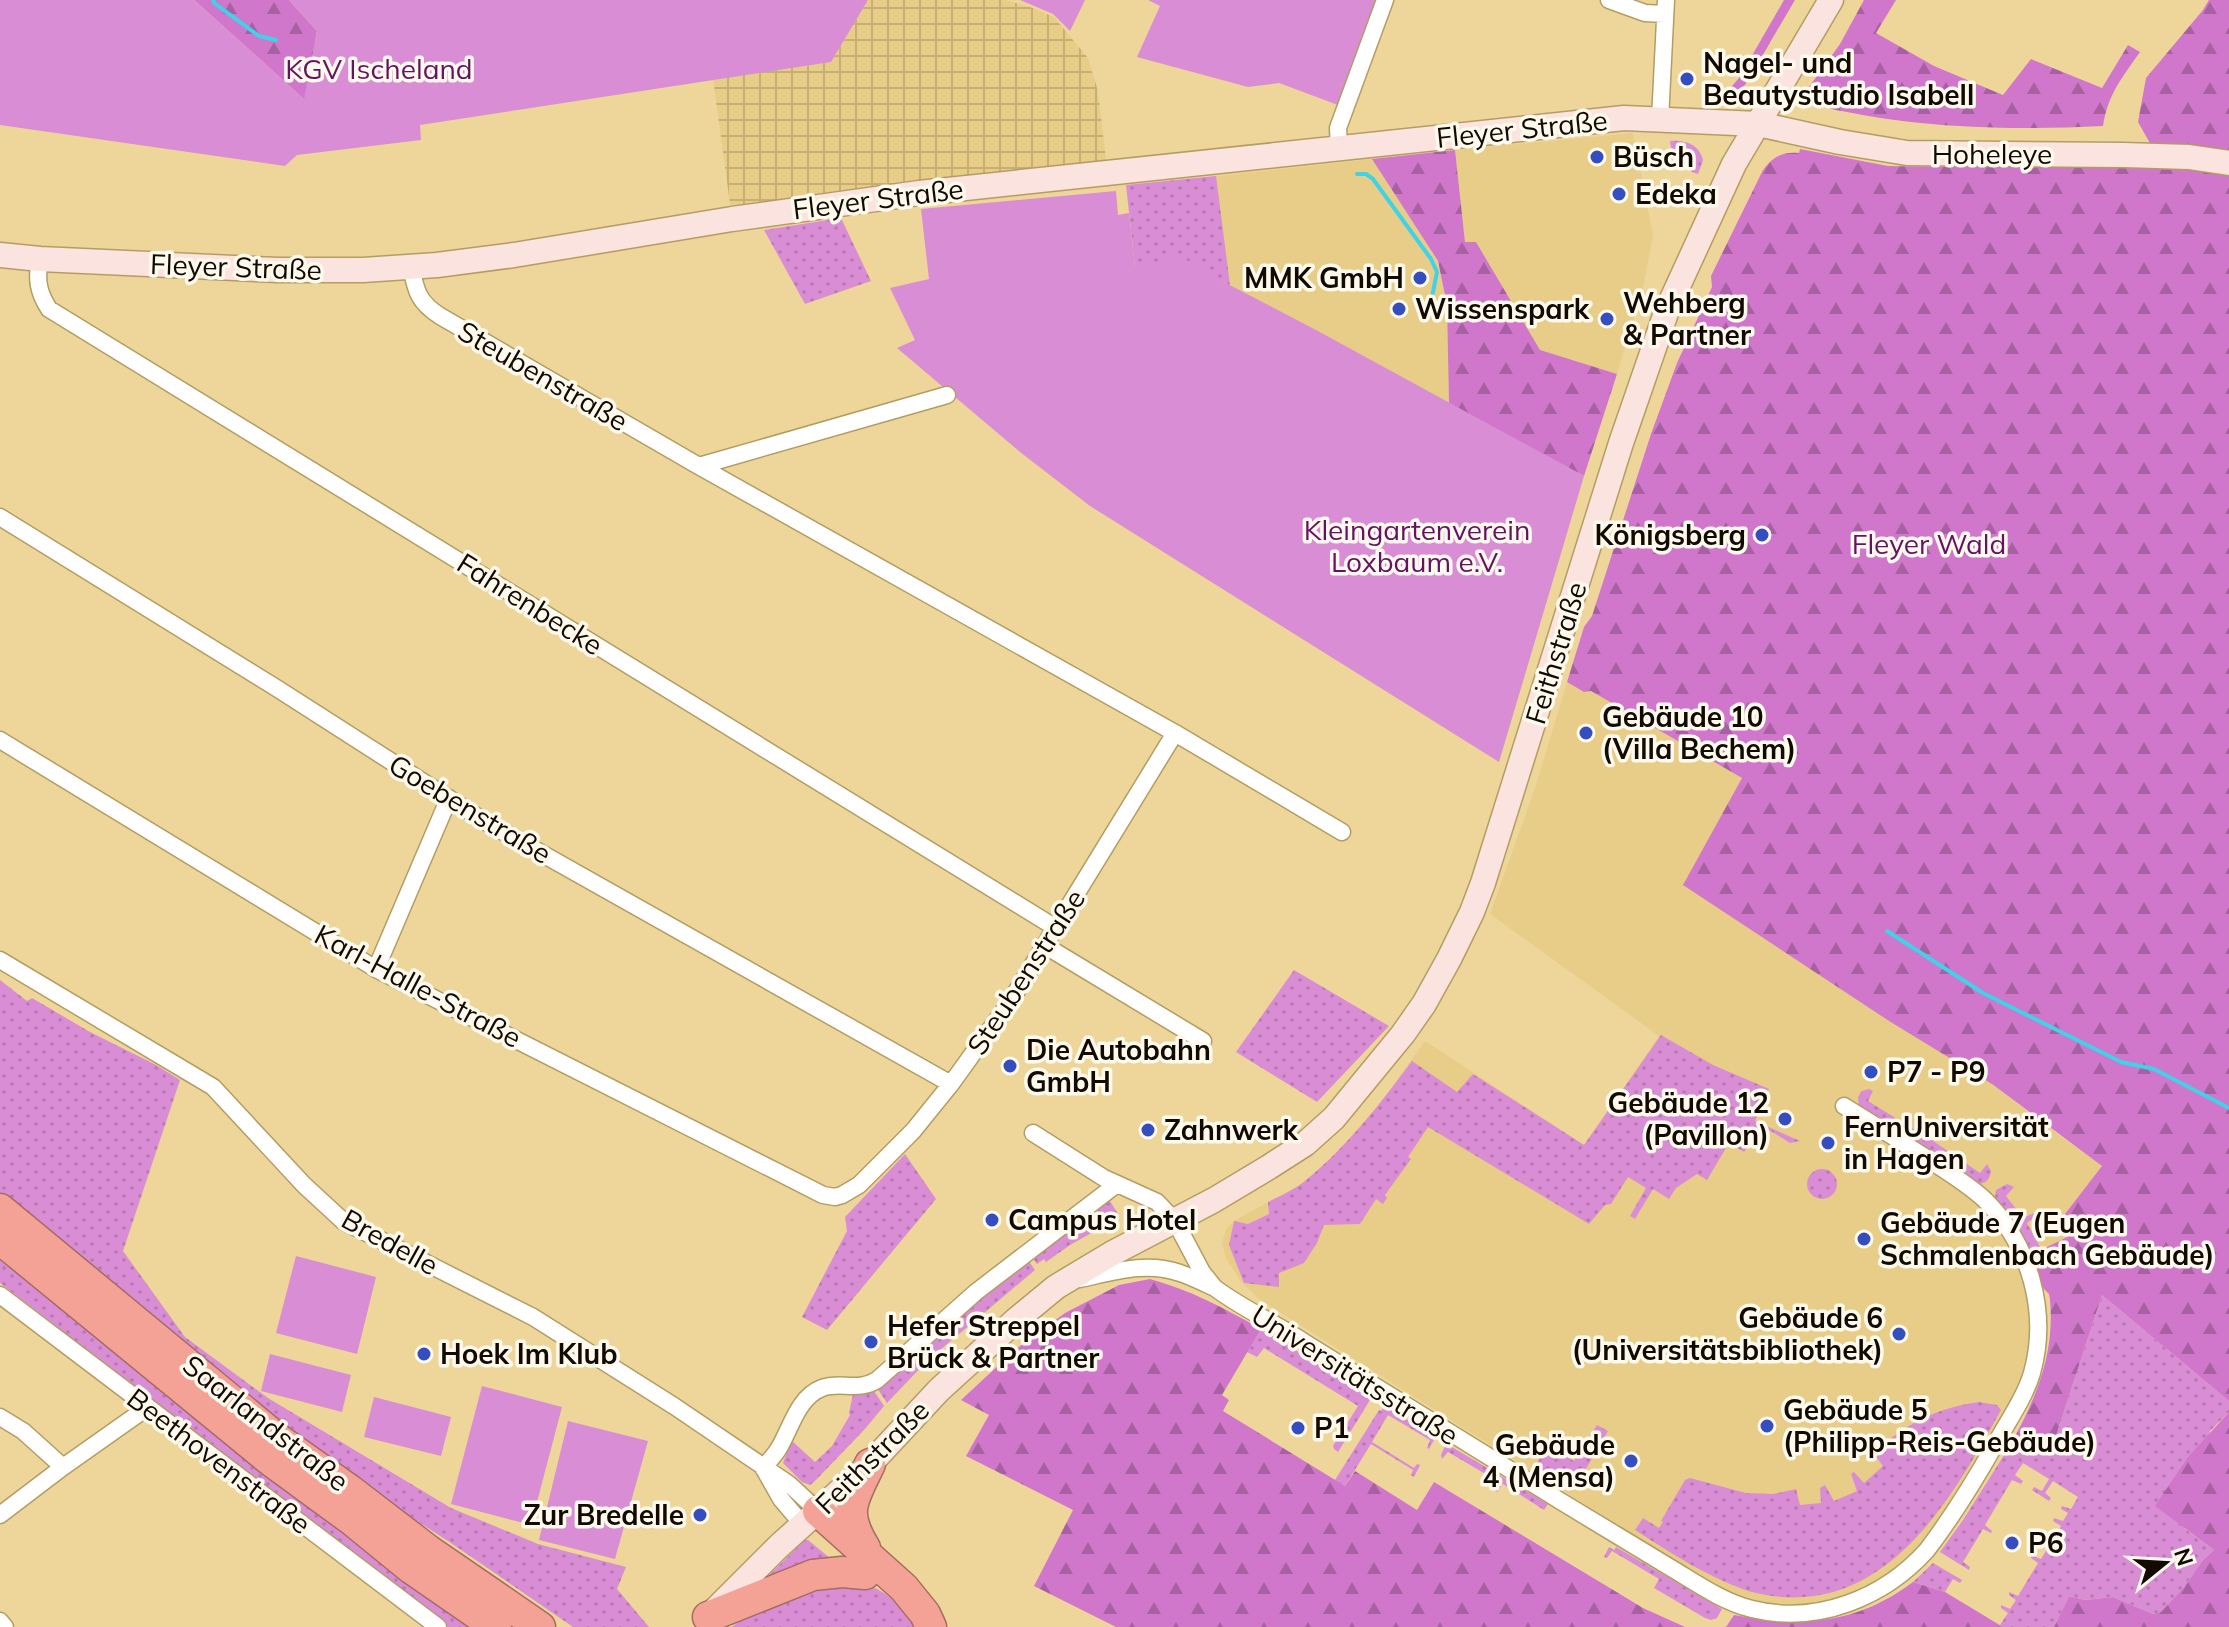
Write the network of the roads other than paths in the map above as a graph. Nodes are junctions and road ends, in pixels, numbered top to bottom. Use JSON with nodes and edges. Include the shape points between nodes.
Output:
{"nodes":[{"id":1,"x":1385,"y":0,"type":"edge"},
{"id":2,"x":1609,"y":0,"type":"edge"},
{"id":3,"x":1831,"y":0,"type":"edge"},
{"id":4,"x":1665,"y":7,"type":"edge"},
{"id":5,"x":1660,"y":120,"type":"junction"},
{"id":6,"x":1758,"y":124,"type":"junction"},
{"id":7,"x":1339,"y":148,"type":"junction"},
{"id":8,"x":2229,"y":163,"type":"edge"},
{"id":9,"x":0,"y":255,"type":"edge"},
{"id":10,"x":40,"y":259,"type":"junction"},
{"id":11,"x":411,"y":267,"type":"junction"},
{"id":12,"x":947,"y":395,"type":"dead end"},
{"id":13,"x":699,"y":466,"type":"junction"},
{"id":14,"x":0,"y":517,"type":"edge"},
{"id":15,"x":1175,"y":733,"type":"junction"},
{"id":16,"x":0,"y":740,"type":"edge"},
{"id":17,"x":449,"y":798,"type":"junction"},
{"id":18,"x":1342,"y":832,"type":"dead end"},
{"id":19,"x":1056,"y":928,"type":"junction"},
{"id":20,"x":1044,"y":945,"type":"junction"},
{"id":21,"x":0,"y":960,"type":"edge"},
{"id":22,"x":376,"y":969,"type":"junction"},
{"id":23,"x":1203,"y":1041,"type":"dead end"},
{"id":24,"x":951,"y":1084,"type":"junction"},
{"id":25,"x":1844,"y":1106,"type":"dead end"},
{"id":26,"x":1033,"y":1133,"type":"dead end"},
{"id":27,"x":1117,"y":1184,"type":"junction"},
{"id":28,"x":851,"y":1190,"type":"joint"},
{"id":29,"x":0,"y":1209,"type":"edge"},
{"id":30,"x":1175,"y":1221,"type":"junction"},
{"id":31,"x":0,"y":1239,"type":"edge"},
{"id":32,"x":1062,"y":1282,"type":"junction"},
{"id":33,"x":1215,"y":1288,"type":"junction"},
{"id":34,"x":0,"y":1295,"type":"edge"},
{"id":35,"x":148,"y":1407,"type":"junction"},
{"id":36,"x":0,"y":1417,"type":"edge"},
{"id":37,"x":870,"y":1464,"type":"junction"},
{"id":38,"x":63,"y":1467,"type":"junction"},
{"id":39,"x":763,"y":1468,"type":"junction"},
{"id":40,"x":1,"y":1513,"type":"edge"},
{"id":41,"x":810,"y":1518,"type":"junction"},
{"id":42,"x":869,"y":1567,"type":"junction"},
{"id":43,"x":0,"y":1621,"type":"edge"},
{"id":44,"x":703,"y":1622,"type":"edge"},
{"id":45,"x":5,"y":1627,"type":"edge"},
{"id":46,"x":438,"y":1627,"type":"edge"},
{"id":47,"x":496,"y":1627,"type":"edge"},
{"id":48,"x":540,"y":1627,"type":"edge"},
{"id":49,"x":919,"y":1627,"type":"edge"},
{"id":50,"x":931,"y":1627,"type":"edge"}],
"edges":[{"from":1,"to":7,"type":"street","via":[[1338,128]]},
{"from":2,"to":4,"type":"street","via":[[1645,13]]},
{"from":3,"to":6,"type":"street","name":"Feithstraße"},
{"from":4,"to":5,"type":"street"},
{"from":5,"to":6,"type":"street","name":"Fleyer Straße"},
{"from":5,"to":7,"type":"street","name":"Fleyer Straße","via":[[1624,118]]},
{"from":6,"to":8,"type":"street","name":"Hoheleye","via":[[1907,153],[2189,157]]},
{"from":6,"to":30,"type":"street","name":"Feithstraße","via":[[1727,178],[1667,310],[1483,883],[1449,959],[1403,1034],[1334,1118],[1305,1144]]},
{"from":7,"to":11,"type":"street","name":"Fleyer Straße","via":[[919,193]]},
{"from":9,"to":10,"type":"street","name":"Fleyer Straße"},
{"from":10,"to":11,"type":"street","name":"Fleyer Straße","via":[[278,270]]},
{"from":10,"to":19,"type":"street","name":"Fahrenbecke","via":[[38,285],[49,309]]},
{"from":11,"to":13,"type":"street","name":"Steubenstraße","via":[[425,306]]},
{"from":12,"to":13,"type":"street"},
{"from":13,"to":15,"type":"street","name":"Steubenstraße"},
{"from":14,"to":17,"type":"street","name":"Goebenstraße"},
{"from":15,"to":18,"type":"street","name":"Steubenstraße"},
{"from":15,"to":19,"type":"street","name":"Steubenstraße"},
{"from":16,"to":22,"type":"street","name":"Karl-Halle-Straße"},
{"from":17,"to":22,"type":"street"},
{"from":17,"to":24,"type":"street","name":"Goebenstraße"},
{"from":19,"to":20,"type":"street","name":"Steubenstraße"},
{"from":20,"to":23,"type":"street"},
{"from":20,"to":24,"type":"street","name":"Steubenstraße"},
{"from":21,"to":39,"type":"street","name":"Bredelle","via":[[213,1087],[343,1221],[533,1317]]},
{"from":22,"to":28,"type":"street","name":"Karl-Halle-Straße","via":[[823,1195],[835,1197]]},
{"from":24,"to":28,"type":"street","name":"Steubenstraße","via":[[913,1131]]},
{"from":25,"to":33,"type":"street","name":"Universitätsstraße","via":[[1948,1172],[2000,1217],[2025,1260],[2039,1314],[2031,1375],[2017,1406],[1927,1550],[1884,1587],[1833,1608],[1777,1613],[1730,1601]]},
{"from":26,"to":27,"type":"street"},
{"from":27,"to":30,"type":"street","via":[[1153,1200]]},
{"from":27,"to":39,"type":"street","name":"Feithstraße","via":[[976,1292],[877,1380],[862,1386],[826,1386],[808,1398]]},
{"from":29,"to":48,"type":"highway","name":"Saarlandstraße","via":[[278,1439]]},
{"from":30,"to":32,"type":"street","name":"Feithstraße"},
{"from":30,"to":33,"type":"street","name":"Universitätsstraße"},
{"from":31,"to":47,"type":"highway","name":"Saarlandstraße","via":[[271,1461]]},
{"from":32,"to":33,"type":"street","name":"Universitätsstraße","via":[[1157,1268]]},
{"from":32,"to":37,"type":"street","name":"Feithstraße","via":[[939,1390]]},
{"from":34,"to":35,"type":"street","name":"Beethovenstraße"},
{"from":35,"to":38,"type":"street"},
{"from":35,"to":46,"type":"street","name":"Beethovenstraße"},
{"from":36,"to":38,"type":"street"},
{"from":37,"to":41,"type":"street","name":"Feithstraße"},
{"from":37,"to":42,"type":"highway","via":[[851,1514]]},
{"from":38,"to":40,"type":"street"},
{"from":39,"to":41,"type":"street","name":"Bredelle","via":[[781,1499]]},
{"from":41,"to":42,"type":"highway","via":[[838,1555]]},
{"from":41,"to":44,"type":"street","name":"Feithstraße"},
{"from":42,"to":44,"type":"highway","via":[[813,1575]]},
{"from":42,"to":49,"type":"highway"},
{"from":42,"to":50,"type":"highway","via":[[897,1581]]},
{"from":43,"to":45,"type":"street"}]}
